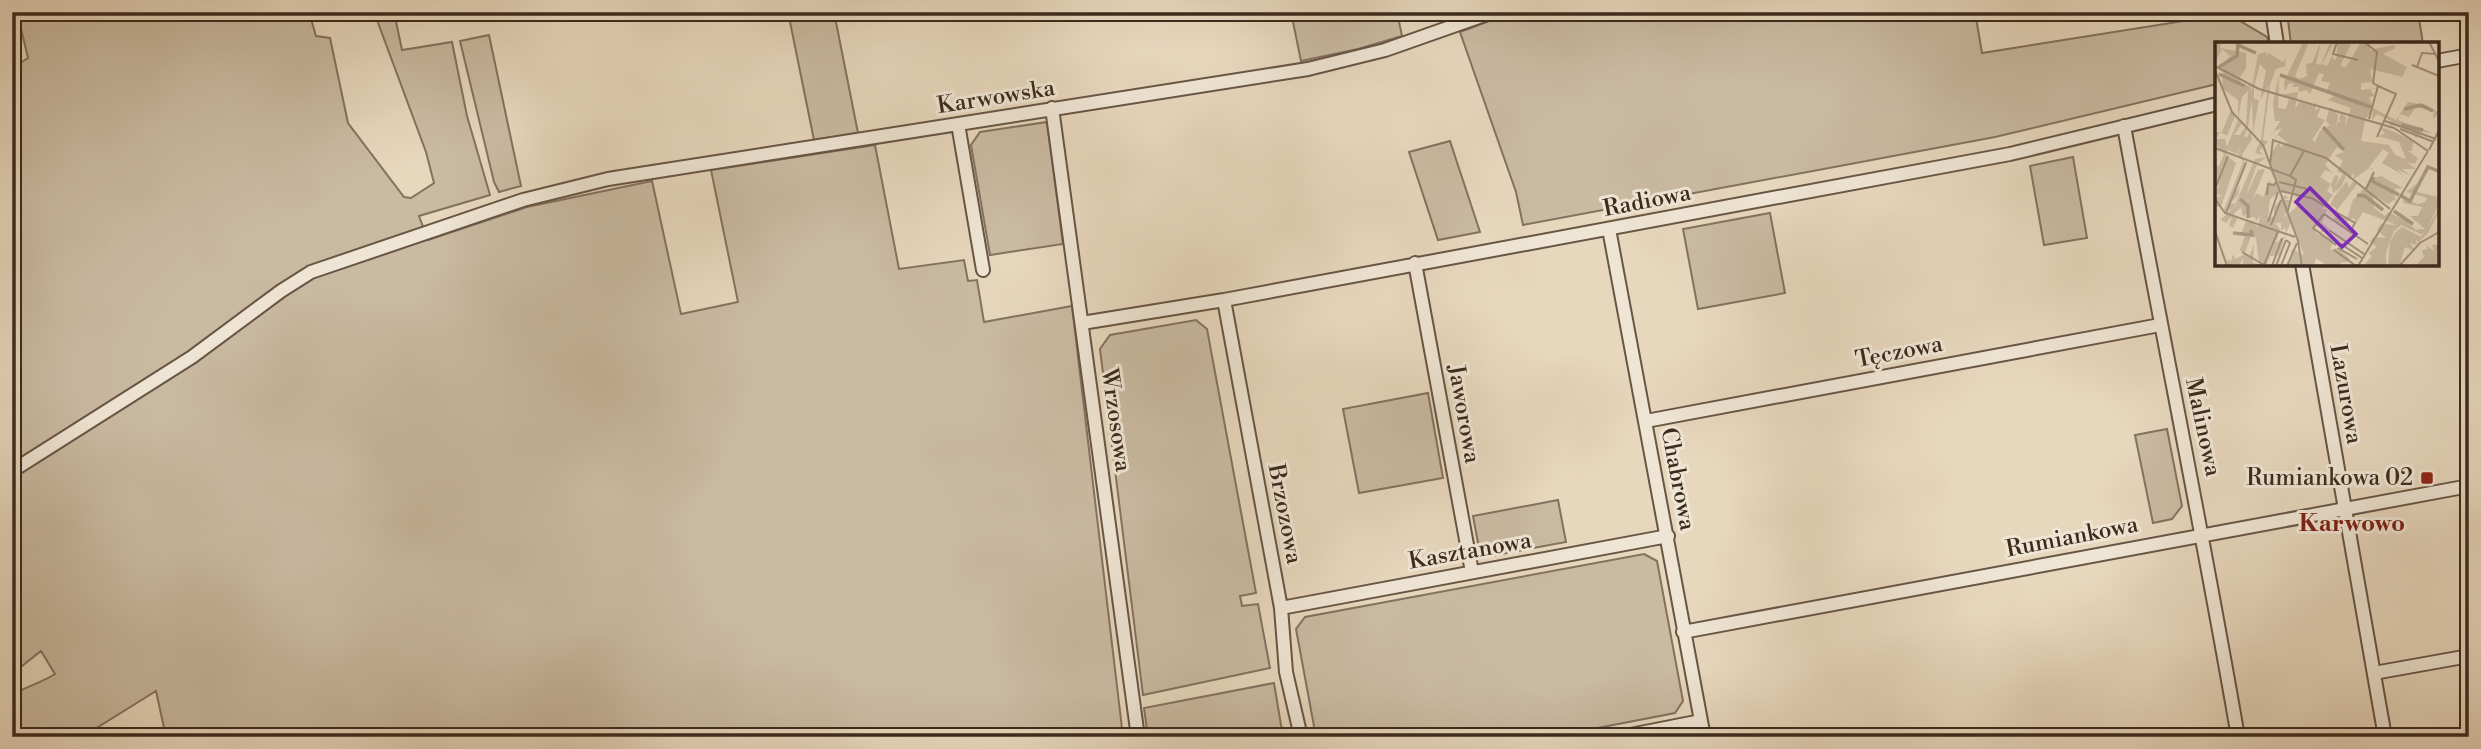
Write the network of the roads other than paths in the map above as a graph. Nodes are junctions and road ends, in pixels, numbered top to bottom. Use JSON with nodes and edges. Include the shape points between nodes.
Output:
{"nodes":[{"id":1,"x":1493,"y":12,"type":"edge"},
{"id":2,"x":2272,"y":12,"type":"edge"},
{"id":3,"x":2277,"y":42,"type":"edge"},
{"id":4,"x":2469,"y":55,"type":"edge"},
{"id":5,"x":2439,"y":61,"type":"edge"},
{"id":6,"x":2215,"y":104,"type":"edge"},
{"id":7,"x":1052,"y":108,"type":"junction"},
{"id":8,"x":958,"y":124,"type":"junction"},
{"id":9,"x":2124,"y":126,"type":"junction"},
{"id":10,"x":1609,"y":229,"type":"junction"},
{"id":11,"x":1415,"y":263,"type":"junction"},
{"id":12,"x":2302,"y":266,"type":"edge"},
{"id":13,"x":983,"y":270,"type":"dead end"},
{"id":14,"x":1224,"y":300,"type":"junction"},
{"id":15,"x":1082,"y":323,"type":"junction"},
{"id":16,"x":2160,"y":325,"type":"junction"},
{"id":17,"x":1646,"y":421,"type":"junction"},
{"id":18,"x":12,"y":471,"type":"edge"},
{"id":19,"x":2469,"y":486,"type":"edge"},
{"id":20,"x":2344,"y":509,"type":"junction"},
{"id":21,"x":2203,"y":534,"type":"junction"},
{"id":22,"x":1668,"y":536,"type":"junction"},
{"id":23,"x":1472,"y":572,"type":"junction"},
{"id":24,"x":1281,"y":608,"type":"junction"},
{"id":25,"x":1684,"y":632,"type":"junction"},
{"id":26,"x":2469,"y":656,"type":"edge"},
{"id":27,"x":2374,"y":673,"type":"junction"},
{"id":28,"x":1701,"y":721,"type":"junction"},
{"id":29,"x":1138,"y":737,"type":"edge"},
{"id":30,"x":1301,"y":737,"type":"edge"},
{"id":31,"x":1620,"y":737,"type":"edge"},
{"id":32,"x":1704,"y":737,"type":"edge"},
{"id":33,"x":2238,"y":737,"type":"edge"},
{"id":34,"x":2385,"y":737,"type":"edge"}],
"edges":[{"from":1,"to":7,"type":"street","name":"Karwowska","via":[[1347,61]]},
{"from":2,"to":3,"type":"street"},
{"from":4,"to":5,"type":"street"},
{"from":6,"to":9,"type":"street","name":"Radiowa"},
{"from":7,"to":8,"type":"street","name":"Karwowska"},
{"from":7,"to":15,"type":"street","name":"Wrzosowa"},
{"from":8,"to":13,"type":"street"},
{"from":8,"to":18,"type":"street","name":"Karwowska","via":[[608,179],[501,207],[311,272],[192,357]]},
{"from":9,"to":10,"type":"street","name":"Radiowa","via":[[2010,154]]},
{"from":9,"to":16,"type":"street","name":"Malinowa"},
{"from":10,"to":11,"type":"street","name":"Radiowa"},
{"from":10,"to":17,"type":"street","name":"Chabrowa"},
{"from":11,"to":14,"type":"street","name":"Radiowa"},
{"from":11,"to":23,"type":"street","name":"Jaworowa"},
{"from":12,"to":20,"type":"street","name":"Lazurowa"},
{"from":14,"to":15,"type":"street","name":"Radiowa"},
{"from":14,"to":24,"type":"street","name":"Brzozowa"},
{"from":15,"to":29,"type":"street","name":"Wrzosowa"},
{"from":16,"to":17,"type":"street","name":"Tęczowa"},
{"from":16,"to":21,"type":"street","name":"Malinowa"},
{"from":17,"to":22,"type":"street","name":"Chabrowa"},
{"from":19,"to":20,"type":"street","name":"Rumiankowa"},
{"from":20,"to":21,"type":"street","name":"Rumiankowa"},
{"from":20,"to":27,"type":"street","name":"Lazurowa"},
{"from":21,"to":25,"type":"street","name":"Rumiankowa"},
{"from":21,"to":33,"type":"street","name":"Malinowa"},
{"from":22,"to":23,"type":"street","name":"Kasztanowa"},
{"from":22,"to":25,"type":"street","name":"Chabrowa"},
{"from":23,"to":24,"type":"street","name":"Kasztanowa"},
{"from":24,"to":30,"type":"street","name":"Brzozowa","via":[[1286,672]]},
{"from":25,"to":28,"type":"street","name":"Chabrowa"},
{"from":26,"to":27,"type":"street"},
{"from":27,"to":34,"type":"street","name":"Lazurowa"},
{"from":28,"to":31,"type":"street"},
{"from":28,"to":32,"type":"street","name":"Chabrowa"}]}
